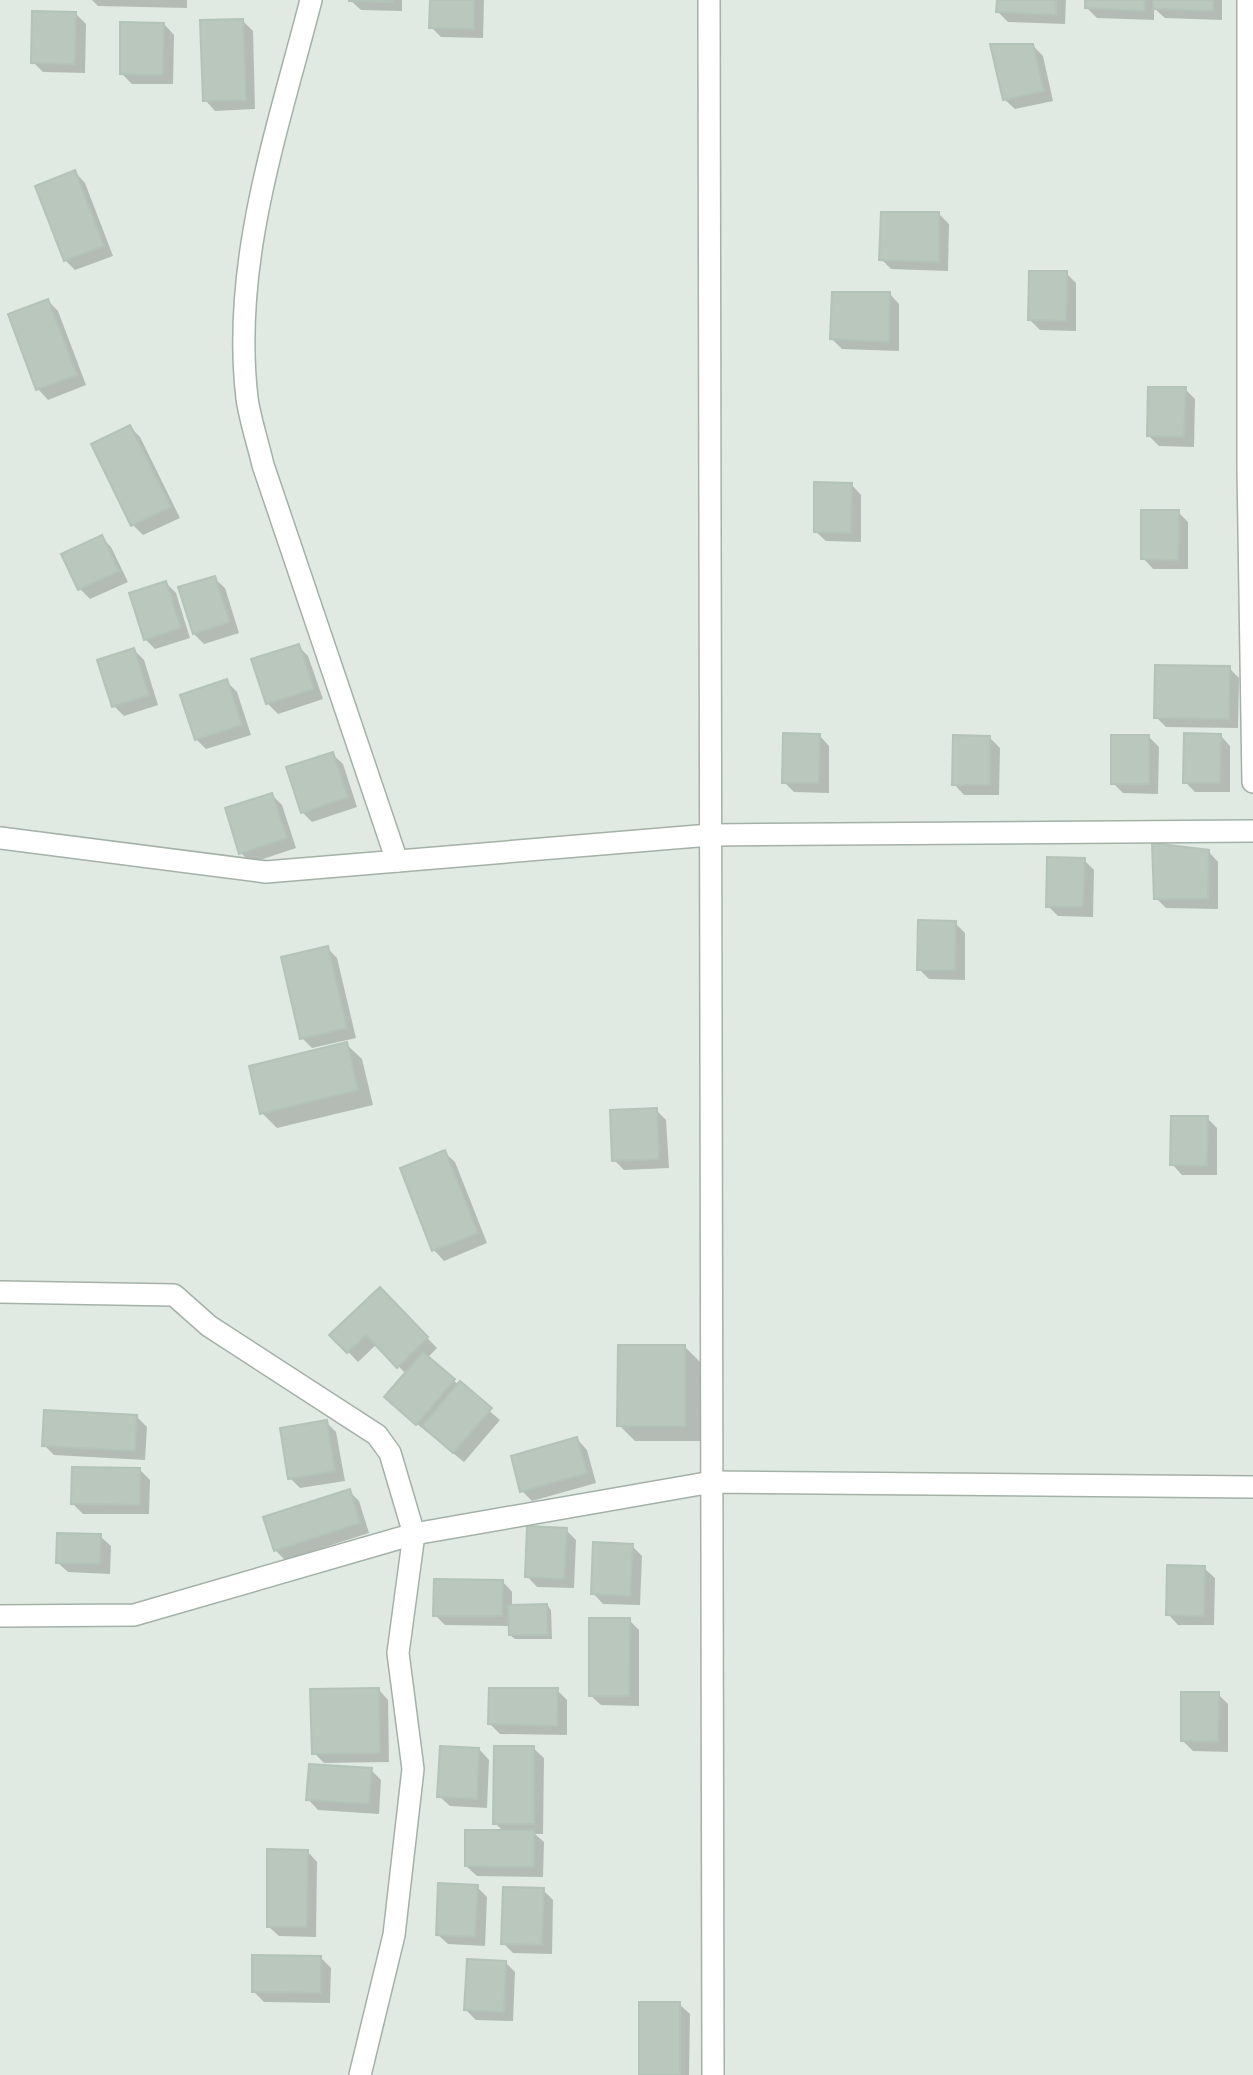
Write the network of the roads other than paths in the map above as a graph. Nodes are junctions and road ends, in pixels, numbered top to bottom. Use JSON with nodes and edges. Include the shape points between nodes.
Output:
{"nodes":[{"id":1,"x":311,"y":0,"type":"edge"},
{"id":2,"x":709,"y":0,"type":"edge"},
{"id":3,"x":1248,"y":0,"type":"edge"},
{"id":4,"x":1251,"y":247,"type":"edge"},
{"id":5,"x":1250,"y":468,"type":"edge"},
{"id":6,"x":1253,"y":782,"type":"edge"},
{"id":7,"x":1253,"y":831,"type":"edge"},
{"id":8,"x":710,"y":835,"type":"junction"},
{"id":9,"x":0,"y":838,"type":"edge"},
{"id":10,"x":397,"y":861,"type":"junction"},
{"id":11,"x":0,"y":1292,"type":"edge"},
{"id":12,"x":712,"y":1482,"type":"junction"},
{"id":13,"x":1253,"y":1487,"type":"edge"},
{"id":14,"x":414,"y":1534,"type":"junction"},
{"id":15,"x":0,"y":1616,"type":"edge"},
{"id":16,"x":360,"y":2075,"type":"edge"},
{"id":17,"x":713,"y":2075,"type":"edge"}],
"edges":[{"from":1,"to":10,"type":"street","via":[[250,240],[244,348],[247,400],[263,465]]},
{"from":2,"to":8,"type":"street"},
{"from":3,"to":4,"type":"street"},
{"from":4,"to":5,"type":"street"},
{"from":5,"to":6,"type":"street"},
{"from":7,"to":8,"type":"street"},
{"from":8,"to":10,"type":"street"},
{"from":8,"to":12,"type":"street"},
{"from":9,"to":10,"type":"street","via":[[266,872]]},
{"from":11,"to":14,"type":"street","via":[[174,1294],[209,1326],[377,1435],[390,1452]]},
{"from":12,"to":13,"type":"street"},
{"from":12,"to":14,"type":"street"},
{"from":12,"to":17,"type":"street"},
{"from":14,"to":15,"type":"street","via":[[134,1615]]},
{"from":14,"to":16,"type":"street","via":[[398,1653],[413,1769],[394,1935]]}]}
